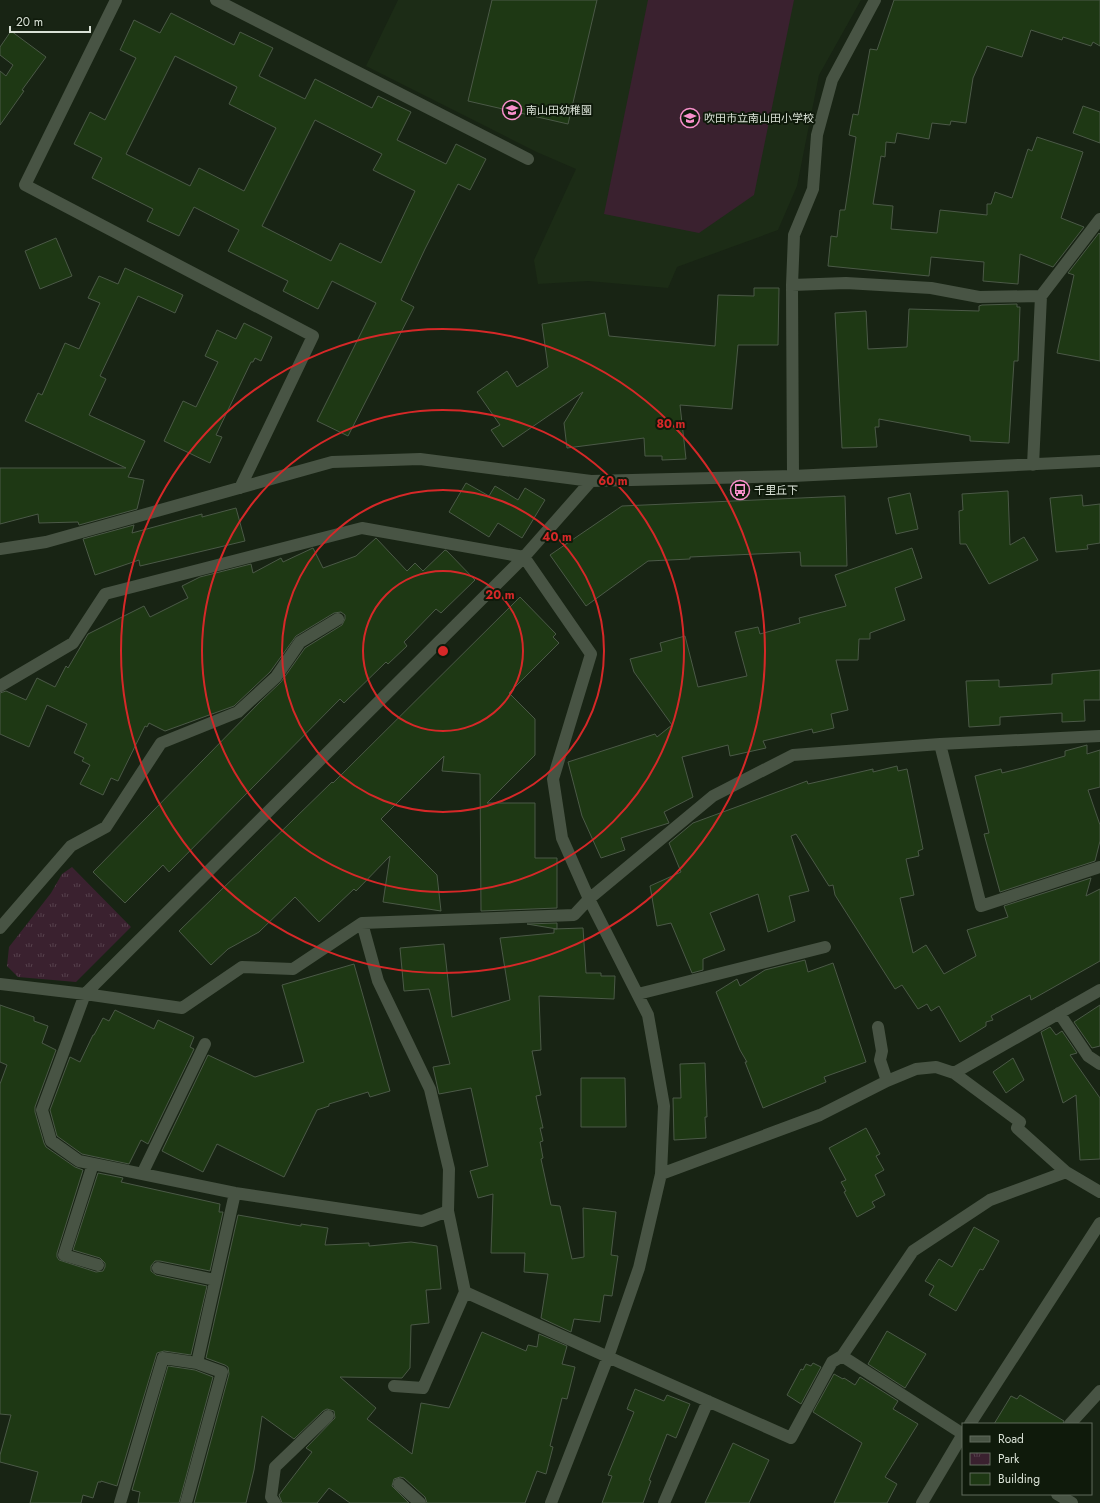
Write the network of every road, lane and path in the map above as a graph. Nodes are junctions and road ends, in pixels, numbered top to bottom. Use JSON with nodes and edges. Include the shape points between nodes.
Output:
{"nodes":[{"id":1,"x":116,"y":0,"type":"edge"},
{"id":2,"x":216,"y":0,"type":"edge"},
{"id":3,"x":875,"y":0,"type":"edge"},
{"id":4,"x":528,"y":159,"type":"dead end"},
{"id":5,"x":1100,"y":219,"type":"edge"},
{"id":6,"x":792,"y":285,"type":"junction"},
{"id":7,"x":1042,"y":296,"type":"junction"},
{"id":8,"x":1100,"y":461,"type":"edge"},
{"id":9,"x":1033,"y":466,"type":"junction"},
{"id":10,"x":793,"y":476,"type":"junction"},
{"id":11,"x":591,"y":480,"type":"junction"},
{"id":12,"x":240,"y":488,"type":"junction"},
{"id":13,"x":0,"y":549,"type":"edge"},
{"id":14,"x":524,"y":557,"type":"junction"},
{"id":15,"x":338,"y":619,"type":"dead end"},
{"id":16,"x":0,"y":686,"type":"edge"},
{"id":17,"x":1100,"y":736,"type":"edge"},
{"id":18,"x":940,"y":744,"type":"junction"},
{"id":19,"x":1100,"y":867,"type":"edge"},
{"id":20,"x":589,"y":899,"type":"junction"},
{"id":21,"x":362,"y":923,"type":"junction"},
{"id":22,"x":0,"y":928,"type":"edge"},
{"id":23,"x":825,"y":947,"type":"dead end"},
{"id":24,"x":0,"y":984,"type":"edge"},
{"id":25,"x":1100,"y":990,"type":"edge"},
{"id":26,"x":85,"y":994,"type":"junction"},
{"id":27,"x":638,"y":994,"type":"junction"},
{"id":28,"x":1059,"y":1013,"type":"junction"},
{"id":29,"x":878,"y":1027,"type":"dead end"},
{"id":30,"x":205,"y":1044,"type":"dead end"},
{"id":31,"x":1100,"y":1064,"type":"edge"},
{"id":32,"x":954,"y":1073,"type":"junction"},
{"id":33,"x":887,"y":1081,"type":"junction"},
{"id":34,"x":93,"y":1164,"type":"junction"},
{"id":35,"x":1066,"y":1172,"type":"junction"},
{"id":36,"x":142,"y":1174,"type":"junction"},
{"id":37,"x":661,"y":1174,"type":"junction"},
{"id":38,"x":1100,"y":1192,"type":"edge"},
{"id":39,"x":235,"y":1193,"type":"junction"},
{"id":40,"x":448,"y":1211,"type":"junction"},
{"id":41,"x":1100,"y":1223,"type":"edge"},
{"id":42,"x":98,"y":1265,"type":"dead end"},
{"id":43,"x":158,"y":1268,"type":"dead end"},
{"id":44,"x":215,"y":1280,"type":"junction"},
{"id":45,"x":465,"y":1292,"type":"junction"},
{"id":46,"x":842,"y":1356,"type":"junction"},
{"id":47,"x":608,"y":1358,"type":"junction"},
{"id":48,"x":197,"y":1363,"type":"junction"},
{"id":49,"x":394,"y":1386,"type":"dead end"},
{"id":50,"x":1100,"y":1391,"type":"edge"},
{"id":51,"x":708,"y":1401,"type":"junction"},
{"id":52,"x":328,"y":1416,"type":"dead end"},
{"id":53,"x":971,"y":1423,"type":"edge"},
{"id":54,"x":1071,"y":1423,"type":"edge"},
{"id":55,"x":962,"y":1433,"type":"edge"},
{"id":56,"x":962,"y":1436,"type":"edge"},
{"id":57,"x":399,"y":1484,"type":"dead end"},
{"id":58,"x":1059,"y":1495,"type":"edge"},
{"id":59,"x":120,"y":1503,"type":"edge"},
{"id":60,"x":186,"y":1503,"type":"edge"},
{"id":61,"x":275,"y":1503,"type":"edge"},
{"id":62,"x":420,"y":1503,"type":"edge"},
{"id":63,"x":551,"y":1503,"type":"edge"},
{"id":64,"x":664,"y":1503,"type":"edge"},
{"id":65,"x":922,"y":1503,"type":"edge"},
{"id":66,"x":1072,"y":1503,"type":"edge"}],
"edges":[{"from":1,"to":12,"type":"street","via":[[25,186],[314,336]]},
{"from":2,"to":4,"type":"street"},
{"from":3,"to":6,"type":"street","via":[[832,80],[817,135],[813,189],[794,235]]},
{"from":5,"to":7,"type":"street"},
{"from":6,"to":7,"type":"street","via":[[846,282],[931,288],[979,297]]},
{"from":6,"to":10,"type":"street"},
{"from":7,"to":9,"type":"street"},
{"from":8,"to":9,"type":"street"},
{"from":9,"to":10,"type":"street"},
{"from":10,"to":11,"type":"street"},
{"from":11,"to":12,"type":"street","via":[[420,458],[332,462]]},
{"from":11,"to":14,"type":"street"},
{"from":12,"to":13,"type":"street","via":[[46,542]]},
{"from":14,"to":16,"type":"street","via":[[362,528],[104,594],[72,643]]},
{"from":14,"to":20,"type":"street","via":[[591,654],[553,779],[562,838]]},
{"from":14,"to":26,"type":"street"},
{"from":15,"to":22,"type":"street","via":[[300,642],[276,677],[238,712],[161,743],[106,827],[71,846]]},
{"from":17,"to":18,"type":"street"},
{"from":18,"to":19,"type":"street","via":[[981,906]]},
{"from":18,"to":20,"type":"street","via":[[793,755],[713,796]]},
{"from":20,"to":21,"type":"street","via":[[574,915]]},
{"from":20,"to":27,"type":"street"},
{"from":21,"to":26,"type":"street","via":[[293,969],[242,967],[182,1008]]},
{"from":21,"to":40,"type":"street","via":[[378,981],[430,1089],[449,1169]]},
{"from":23,"to":27,"type":"street"},
{"from":24,"to":26,"type":"street"},
{"from":25,"to":28,"type":"street"},
{"from":26,"to":34,"type":"street","via":[[42,1110],[51,1141],[79,1161]]},
{"from":27,"to":37,"type":"street","via":[[648,1015],[664,1106]]},
{"from":28,"to":31,"type":"street","via":[[1088,1056]]},
{"from":28,"to":32,"type":"street"},
{"from":29,"to":33,"type":"street","via":[[882,1051],[880,1060]]},
{"from":30,"to":36,"type":"street"},
{"from":32,"to":33,"type":"street","via":[[936,1067],[916,1069]]},
{"from":32,"to":35,"type":"street","via":[[1020,1122],[1017,1128]]},
{"from":33,"to":37,"type":"street","via":[[820,1115]]},
{"from":34,"to":36,"type":"street"},
{"from":34,"to":42,"type":"street","via":[[64,1255]]},
{"from":35,"to":38,"type":"street"},
{"from":35,"to":46,"type":"street","via":[[990,1200],[913,1251]]},
{"from":36,"to":39,"type":"street"},
{"from":37,"to":47,"type":"street","via":[[639,1268]]},
{"from":39,"to":40,"type":"street","via":[[422,1221]]},
{"from":39,"to":44,"type":"street"},
{"from":40,"to":45,"type":"street"},
{"from":41,"to":53,"type":"street"},
{"from":43,"to":44,"type":"street"},
{"from":44,"to":48,"type":"street"},
{"from":45,"to":47,"type":"street"},
{"from":45,"to":49,"type":"street","via":[[424,1388]]},
{"from":46,"to":51,"type":"street","via":[[832,1362],[791,1438]]},
{"from":46,"to":55,"type":"street"},
{"from":47,"to":51,"type":"street"},
{"from":47,"to":63,"type":"street"},
{"from":48,"to":59,"type":"street","via":[[163,1358]]},
{"from":48,"to":60,"type":"street","via":[[222,1372]]},
{"from":50,"to":54,"type":"street"},
{"from":51,"to":64,"type":"street"},
{"from":52,"to":61,"type":"street","via":[[275,1467],[271,1497]]},
{"from":56,"to":65,"type":"street"},
{"from":57,"to":62,"type":"street"},
{"from":58,"to":66,"type":"street"}]}
